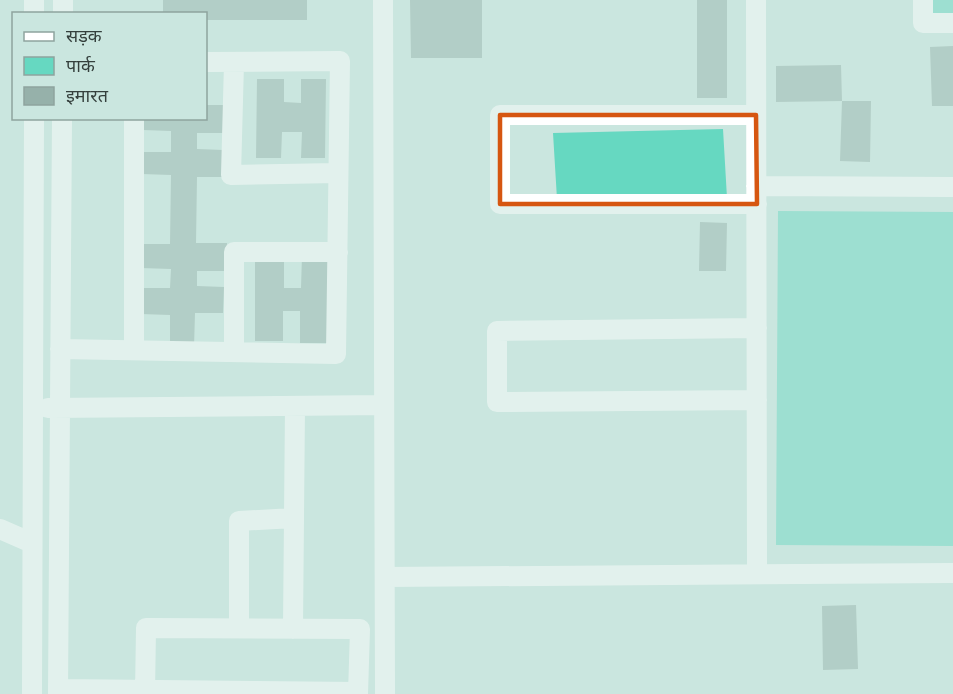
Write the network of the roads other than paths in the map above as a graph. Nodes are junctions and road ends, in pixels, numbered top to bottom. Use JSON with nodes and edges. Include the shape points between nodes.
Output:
{"nodes":[{"id":1,"x":383,"y":0,"type":"edge"},
{"id":2,"x":756,"y":0,"type":"edge"},
{"id":3,"x":923,"y":0,"type":"edge"},
{"id":4,"x":953,"y":22,"type":"edge"},
{"id":5,"x":207,"y":63,"type":"edge"},
{"id":6,"x":234,"y":63,"type":"junction"},
{"id":7,"x":756,"y":115,"type":"junction"},
{"id":8,"x":34,"y":120,"type":"edge"},
{"id":9,"x":62,"y":120,"type":"edge"},
{"id":10,"x":134,"y":120,"type":"edge"},
{"id":11,"x":337,"y":173,"type":"junction"},
{"id":12,"x":953,"y":187,"type":"edge"},
{"id":13,"x":756,"y":195,"type":"junction"},
{"id":14,"x":338,"y":252,"type":"junction"},
{"id":15,"x":757,"y":328,"type":"junction"},
{"id":16,"x":60,"y":349,"type":"junction"},
{"id":17,"x":134,"y":349,"type":"junction"},
{"id":18,"x":234,"y":351,"type":"junction"},
{"id":19,"x":757,"y":400,"type":"junction"},
{"id":20,"x":384,"y":405,"type":"junction"},
{"id":21,"x":295,"y":406,"type":"junction"},
{"id":22,"x":33,"y":408,"type":"junction"},
{"id":23,"x":60,"y":408,"type":"junction"},
{"id":24,"x":294,"y":518,"type":"junction"},
{"id":25,"x":0,"y":530,"type":"edge"},
{"id":26,"x":32,"y":543,"type":"junction"},
{"id":27,"x":953,"y":573,"type":"edge"},
{"id":28,"x":757,"y":574,"type":"junction"},
{"id":29,"x":385,"y":577,"type":"junction"},
{"id":30,"x":239,"y":628,"type":"junction"},
{"id":31,"x":293,"y":629,"type":"junction"},
{"id":32,"x":58,"y":692,"type":"edge"},
{"id":33,"x":145,"y":693,"type":"edge"},
{"id":34,"x":358,"y":693,"type":"edge"},
{"id":35,"x":32,"y":694,"type":"edge"},
{"id":36,"x":386,"y":694,"type":"edge"}],
"edges":[{"from":1,"to":20,"type":"street"},
{"from":2,"to":7,"type":"street"},
{"from":3,"to":4,"type":"street","via":[[923,23]]},
{"from":5,"to":6,"type":"street"},
{"from":6,"to":11,"type":"street","via":[[231,175]]},
{"from":6,"to":11,"type":"street","via":[[340,61]]},
{"from":7,"to":13,"type":"street"},
{"from":7,"to":13,"type":"street","via":[[500,115],[500,204]]},
{"from":8,"to":22,"type":"street"},
{"from":9,"to":16,"type":"street"},
{"from":10,"to":17,"type":"street"},
{"from":11,"to":14,"type":"street"},
{"from":12,"to":13,"type":"street"},
{"from":13,"to":15,"type":"street"},
{"from":14,"to":18,"type":"street","via":[[234,252]]},
{"from":14,"to":18,"type":"street","via":[[336,354]]},
{"from":15,"to":19,"type":"street"},
{"from":15,"to":19,"type":"street","via":[[496,331],[497,402]]},
{"from":16,"to":17,"type":"street"},
{"from":16,"to":23,"type":"street"},
{"from":17,"to":18,"type":"street"},
{"from":19,"to":28,"type":"street"},
{"from":20,"to":21,"type":"street"},
{"from":20,"to":29,"type":"street"},
{"from":21,"to":23,"type":"street"},
{"from":21,"to":24,"type":"street"},
{"from":22,"to":23,"type":"street"},
{"from":22,"to":26,"type":"street"},
{"from":23,"to":32,"type":"street"},
{"from":24,"to":30,"type":"street","via":[[239,521]]},
{"from":24,"to":31,"type":"street"},
{"from":25,"to":26,"type":"street"},
{"from":26,"to":35,"type":"street"},
{"from":27,"to":28,"type":"street"},
{"from":28,"to":29,"type":"street"},
{"from":29,"to":36,"type":"street"},
{"from":30,"to":31,"type":"street"},
{"from":30,"to":33,"type":"street","via":[[146,628]]},
{"from":31,"to":34,"type":"street","via":[[360,629]]},
{"from":32,"to":33,"type":"street"},
{"from":33,"to":34,"type":"street"}]}
